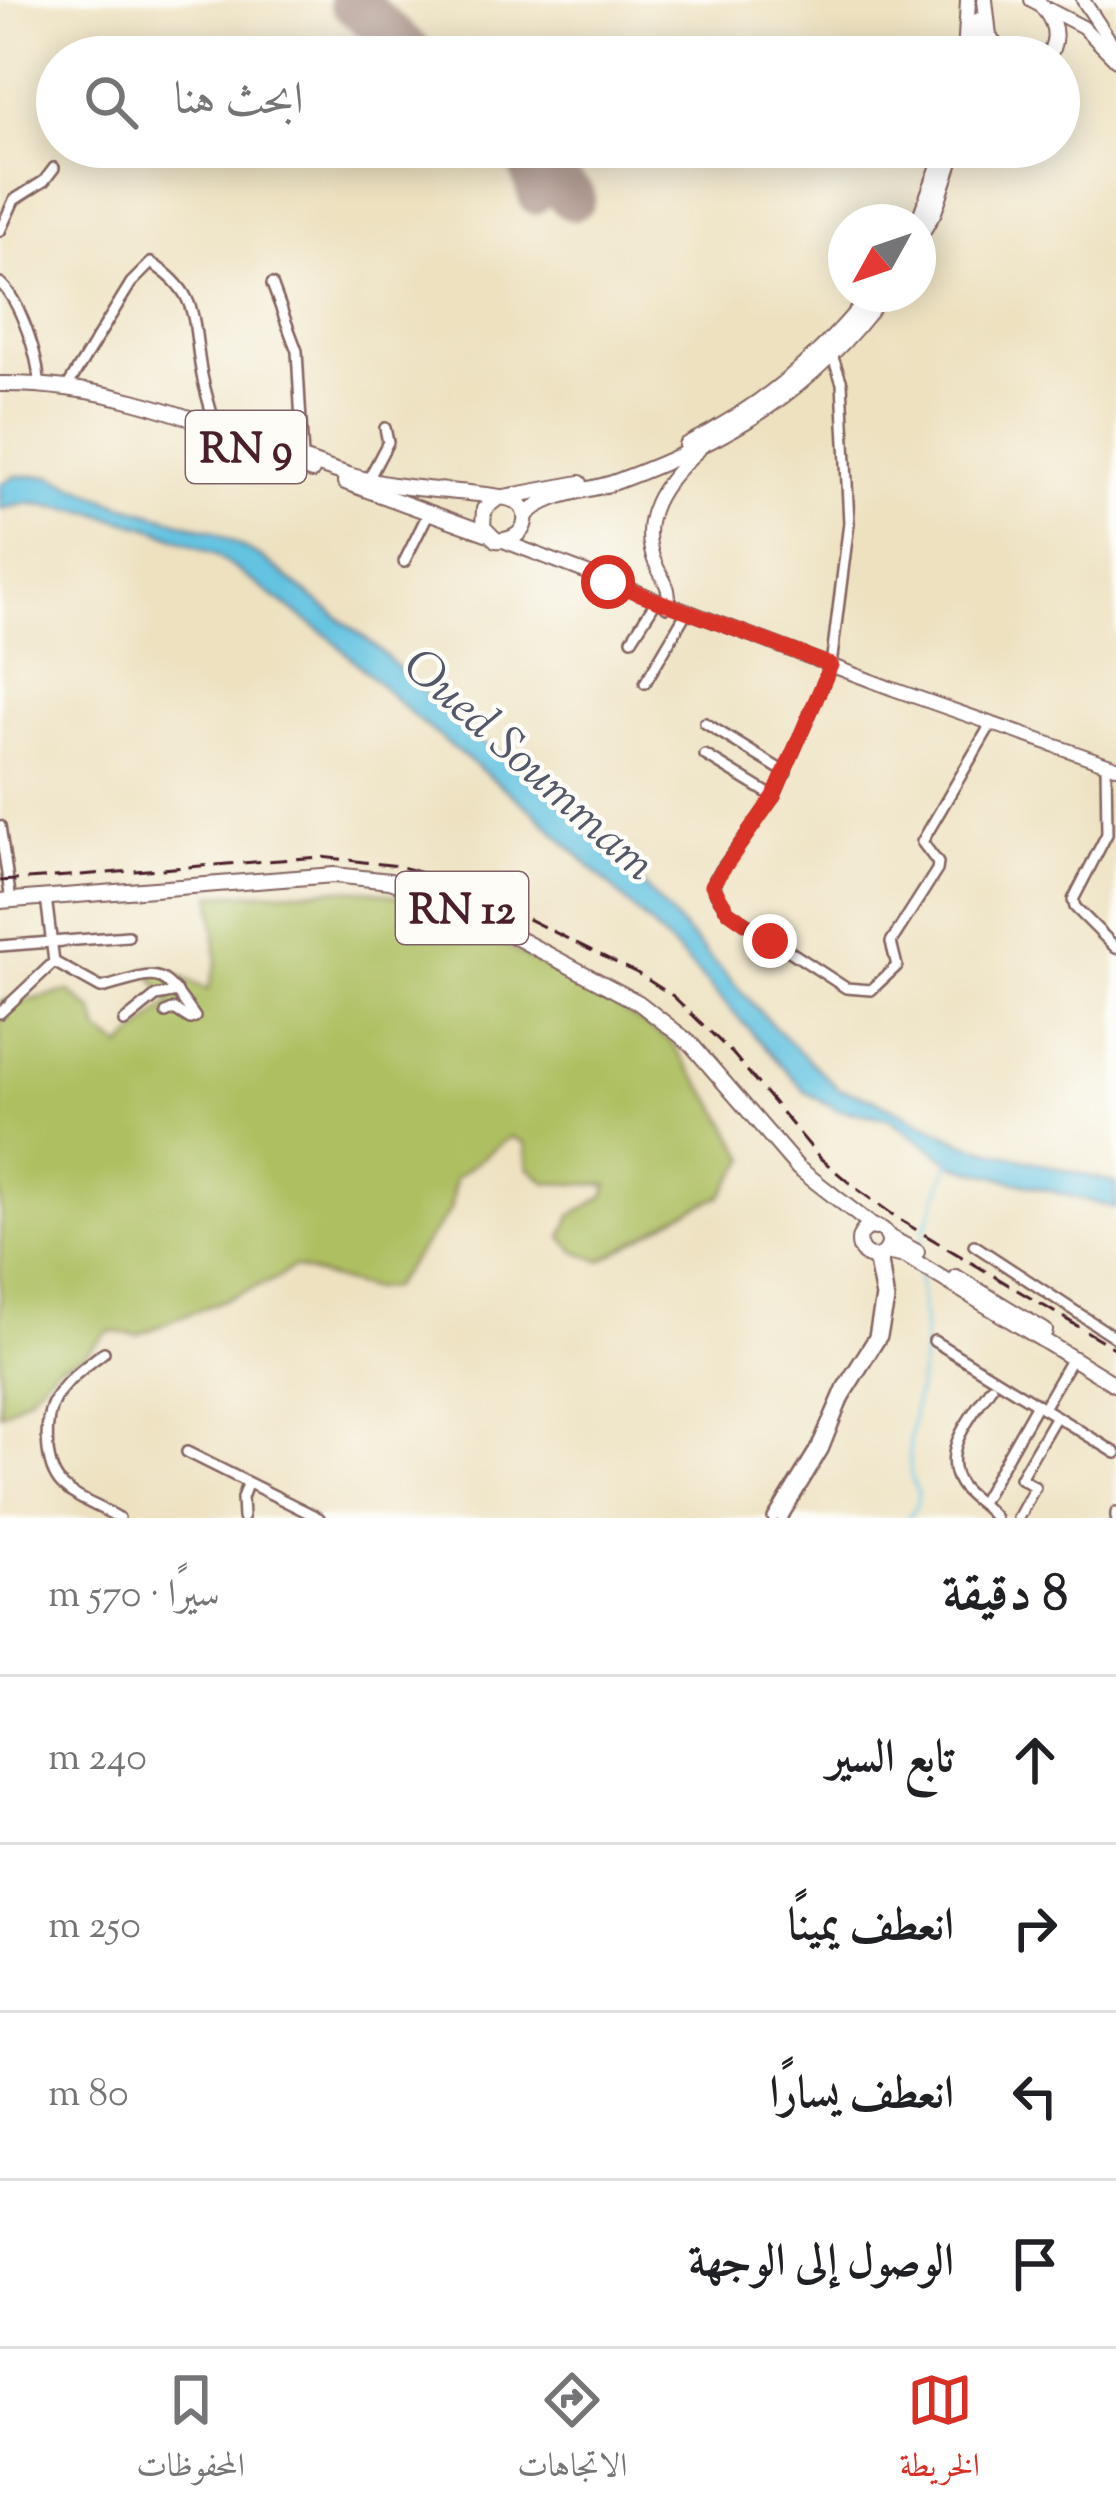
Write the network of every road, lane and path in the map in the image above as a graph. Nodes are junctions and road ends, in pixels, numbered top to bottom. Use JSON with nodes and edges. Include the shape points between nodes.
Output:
{"nodes":[{"id":1,"x":968,"y":0,"type":"edge"},
{"id":2,"x":982,"y":0,"type":"edge"},
{"id":3,"x":1083,"y":0,"type":"edge"},
{"id":4,"x":1035,"y":2,"type":"edge"},
{"id":5,"x":966,"y":36,"type":"edge"},
{"id":6,"x":978,"y":36,"type":"edge"},
{"id":7,"x":991,"y":36,"type":"edge"},
{"id":8,"x":1053,"y":36,"type":"edge"},
{"id":9,"x":1116,"y":50,"type":"edge"},
{"id":10,"x":1116,"y":60,"type":"edge"},
{"id":11,"x":54,"y":168,"type":"dead end"},
{"id":12,"x":938,"y":168,"type":"edge"},
{"id":13,"x":949,"y":168,"type":"edge"},
{"id":14,"x":925,"y":204,"type":"edge"},
{"id":15,"x":936,"y":206,"type":"edge"},
{"id":16,"x":0,"y":231,"type":"edge"},
{"id":17,"x":0,"y":283,"type":"edge"},
{"id":18,"x":272,"y":284,"type":"dead end"},
{"id":19,"x":854,"y":312,"type":"edge"},
{"id":20,"x":868,"y":312,"type":"edge"},
{"id":21,"x":832,"y":355,"type":"junction"},
{"id":22,"x":39,"y":384,"type":"junction"},
{"id":23,"x":0,"y":387,"type":"edge"},
{"id":24,"x":67,"y":387,"type":"junction"},
{"id":25,"x":215,"y":426,"type":"junction"},
{"id":26,"x":385,"y":428,"type":"dead end"},
{"id":27,"x":702,"y":447,"type":"junction"},
{"id":28,"x":303,"y":458,"type":"junction"},
{"id":29,"x":368,"y":480,"type":"junction"},
{"id":30,"x":501,"y":498,"type":"junction"},
{"id":31,"x":429,"y":512,"type":"junction"},
{"id":32,"x":524,"y":522,"type":"junction"},
{"id":33,"x":486,"y":533,"type":"junction"},
{"id":34,"x":503,"y":542,"type":"junction"},
{"id":35,"x":548,"y":558,"type":"junction"},
{"id":36,"x":404,"y":562,"type":"dead end"},
{"id":37,"x":662,"y":603,"type":"junction"},
{"id":38,"x":686,"y":613,"type":"junction"},
{"id":39,"x":632,"y":639,"type":"dead end"},
{"id":40,"x":831,"y":665,"type":"junction"},
{"id":41,"x":645,"y":682,"type":"dead end"},
{"id":42,"x":705,"y":723,"type":"dead end"},
{"id":43,"x":992,"y":724,"type":"junction"},
{"id":44,"x":706,"y":755,"type":"dead end"},
{"id":45,"x":1111,"y":766,"type":"edge"},
{"id":46,"x":786,"y":773,"type":"junction"},
{"id":47,"x":774,"y":796,"type":"junction"},
{"id":48,"x":0,"y":826,"type":"edge"},
{"id":49,"x":46,"y":897,"type":"junction"},
{"id":50,"x":6,"y":901,"type":"edge"},
{"id":51,"x":128,"y":936,"type":"dead end"},
{"id":52,"x":54,"y":941,"type":"junction"},
{"id":53,"x":0,"y":946,"type":"edge"},
{"id":54,"x":1116,"y":948,"type":"edge"},
{"id":55,"x":54,"y":962,"type":"junction"},
{"id":56,"x":177,"y":992,"type":"junction"},
{"id":57,"x":0,"y":1012,"type":"edge"},
{"id":58,"x":166,"y":1013,"type":"dead end"},
{"id":59,"x":124,"y":1022,"type":"dead end"},
{"id":60,"x":826,"y":1194,"type":"junction"},
{"id":61,"x":881,"y":1232,"type":"junction"},
{"id":62,"x":860,"y":1242,"type":"junction"},
{"id":63,"x":974,"y":1245,"type":"dead end"},
{"id":64,"x":880,"y":1255,"type":"junction"},
{"id":65,"x":1116,"y":1338,"type":"edge"},
{"id":66,"x":934,"y":1341,"type":"dead end"},
{"id":67,"x":104,"y":1352,"type":"dead end"},
{"id":68,"x":1072,"y":1358,"type":"junction"},
{"id":69,"x":1116,"y":1374,"type":"edge"},
{"id":70,"x":1116,"y":1384,"type":"edge"},
{"id":71,"x":991,"y":1387,"type":"dead end"},
{"id":72,"x":1040,"y":1406,"type":"junction"},
{"id":73,"x":1056,"y":1416,"type":"junction"},
{"id":74,"x":187,"y":1452,"type":"dead end"},
{"id":75,"x":1116,"y":1453,"type":"edge"},
{"id":76,"x":247,"y":1484,"type":"junction"},
{"id":77,"x":982,"y":1501,"type":"junction"},
{"id":78,"x":119,"y":1518,"type":"edge"},
{"id":79,"x":243,"y":1518,"type":"edge"},
{"id":80,"x":319,"y":1518,"type":"edge"},
{"id":81,"x":778,"y":1518,"type":"edge"},
{"id":82,"x":995,"y":1518,"type":"edge"},
{"id":83,"x":1018,"y":1518,"type":"edge"}],
"edges":[{"from":1,"to":5,"type":"highway"},
{"from":2,"to":6,"type":"highway"},
{"from":2,"to":7,"type":"highway"},
{"from":3,"to":9,"type":"main road"},
{"from":4,"to":8,"type":"highway","via":[[1052,19]]},
{"from":4,"to":10,"type":"main road","via":[[1082,27]]},
{"from":11,"to":16,"type":"street","via":[[14,200]]},
{"from":12,"to":14,"type":"highway"},
{"from":13,"to":15,"type":"highway"},
{"from":17,"to":22,"type":"street","via":[[36,353]]},
{"from":18,"to":28,"type":"street","via":[[298,351]]},
{"from":19,"to":30,"type":"highway","number":"RN 9","via":[[800,370],[719,428],[610,476]]},
{"from":20,"to":21,"type":"highway"},
{"from":21,"to":27,"type":"highway","via":[[769,408]]},
{"from":21,"to":40,"type":"street","via":[[842,383],[849,532]]},
{"from":22,"to":23,"type":"highway","number":"RN 9"},
{"from":22,"to":24,"type":"highway","number":"RN 9"},
{"from":23,"to":31,"type":"highway","number":"RN 9","via":[[147,411]]},
{"from":24,"to":25,"type":"highway","number":"RN 9","via":[[144,401]]},
{"from":24,"to":25,"type":"street","via":[[151,263],[190,303]]},
{"from":25,"to":28,"type":"highway","number":"RN 9"},
{"from":26,"to":29,"type":"street","via":[[388,442]]},
{"from":27,"to":32,"type":"highway","via":[[544,500]]},
{"from":27,"to":37,"type":"main road","via":[[652,509],[650,542],[669,590]]},
{"from":28,"to":29,"type":"highway","number":"RN 9"},
{"from":29,"to":30,"type":"highway","number":"RN 9"},
{"from":30,"to":32,"type":"highway","via":[[515,501]]},
{"from":30,"to":33,"type":"highway","via":[[484,509]]},
{"from":31,"to":33,"type":"highway","number":"RN 9"},
{"from":31,"to":36,"type":"street"},
{"from":32,"to":34,"type":"highway"},
{"from":32,"to":35,"type":"main road"},
{"from":33,"to":34,"type":"highway"},
{"from":34,"to":35,"type":"main road"},
{"from":35,"to":37,"type":"main road"},
{"from":37,"to":38,"type":"main road"},
{"from":37,"to":39,"type":"street"},
{"from":38,"to":40,"type":"main road"},
{"from":38,"to":41,"type":"street"},
{"from":40,"to":43,"type":"main road"},
{"from":40,"to":46,"type":"street"},
{"from":42,"to":46,"type":"street"},
{"from":43,"to":45,"type":"main road"},
{"from":43,"to":47,"type":"street","via":[[922,842],[938,870],[891,942],[897,966],[872,990],[846,988],[728,911],[716,894],[715,878]]},
{"from":44,"to":47,"type":"street"},
{"from":45,"to":54,"type":"street","via":[[1107,834],[1073,900]]},
{"from":46,"to":47,"type":"street"},
{"from":48,"to":50,"type":"street"},
{"from":49,"to":50,"type":"highway","number":"RN 12"},
{"from":49,"to":52,"type":"street"},
{"from":49,"to":60,"type":"highway","number":"RN 12","via":[[334,875],[426,892],[660,1017]]},
{"from":51,"to":52,"type":"street"},
{"from":52,"to":53,"type":"street"},
{"from":52,"to":55,"type":"street"},
{"from":55,"to":56,"type":"street","via":[[101,988],[147,975]]},
{"from":55,"to":57,"type":"street"},
{"from":56,"to":58,"type":"street","via":[[194,1018]]},
{"from":56,"to":59,"type":"street","via":[[156,996]]},
{"from":60,"to":61,"type":"highway","number":"RN 12"},
{"from":60,"to":62,"type":"highway","number":"RN 12"},
{"from":61,"to":62,"type":"highway","via":[[864,1232]]},
{"from":61,"to":64,"type":"highway"},
{"from":61,"to":69,"type":"highway","number":"RN 12"},
{"from":62,"to":64,"type":"highway","via":[[863,1252]]},
{"from":63,"to":65,"type":"street"},
{"from":64,"to":68,"type":"highway","via":[[906,1256]]},
{"from":64,"to":81,"type":"street","via":[[874,1337]]},
{"from":66,"to":72,"type":"street"},
{"from":67,"to":78,"type":"street","via":[[53,1402],[48,1455],[63,1485]]},
{"from":68,"to":70,"type":"highway"},
{"from":68,"to":72,"type":"street"},
{"from":71,"to":77,"type":"street","via":[[952,1457],[958,1482]]},
{"from":72,"to":73,"type":"street"},
{"from":72,"to":77,"type":"street"},
{"from":73,"to":75,"type":"street"},
{"from":73,"to":83,"type":"street","via":[[1020,1478],[1035,1487]]},
{"from":74,"to":76,"type":"street"},
{"from":76,"to":79,"type":"street"},
{"from":76,"to":80,"type":"street"},
{"from":77,"to":82,"type":"street"}]}
